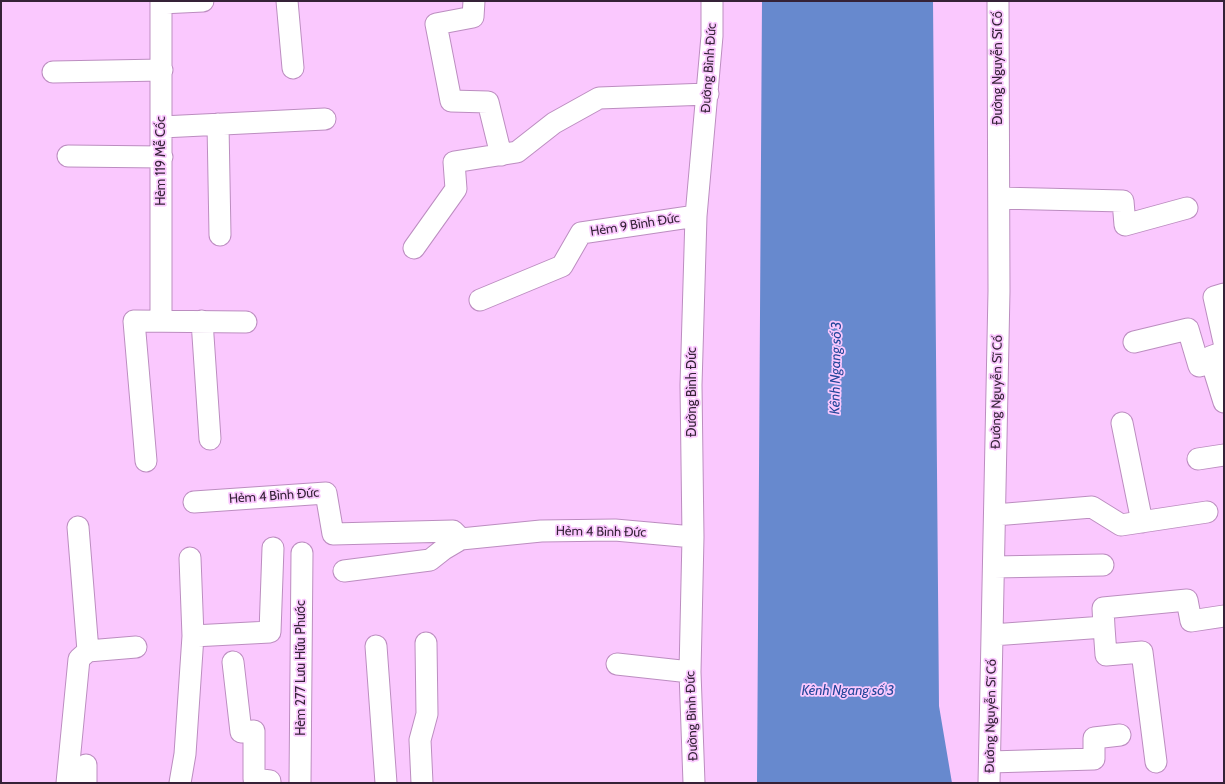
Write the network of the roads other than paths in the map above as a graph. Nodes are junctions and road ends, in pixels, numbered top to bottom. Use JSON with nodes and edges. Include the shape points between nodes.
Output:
{"nodes":[{"id":1,"x":203,"y":1,"type":"edge"},
{"id":2,"x":287,"y":1,"type":"edge"},
{"id":3,"x":474,"y":1,"type":"edge"},
{"id":4,"x":712,"y":1,"type":"edge"},
{"id":5,"x":998,"y":1,"type":"edge"},
{"id":6,"x":161,"y":2,"type":"edge"},
{"id":7,"x":292,"y":68,"type":"dead end"},
{"id":8,"x":162,"y":70,"type":"junction"},
{"id":9,"x":54,"y":72,"type":"dead end"},
{"id":10,"x":708,"y":94,"type":"junction"},
{"id":11,"x":325,"y":119,"type":"dead end"},
{"id":12,"x":218,"y":124,"type":"junction"},
{"id":13,"x":162,"y":127,"type":"junction"},
{"id":14,"x":501,"y":155,"type":"junction"},
{"id":15,"x":68,"y":156,"type":"dead end"},
{"id":16,"x":162,"y":157,"type":"junction"},
{"id":17,"x":999,"y":198,"type":"junction"},
{"id":18,"x":1187,"y":208,"type":"dead end"},
{"id":19,"x":696,"y":216,"type":"junction"},
{"id":20,"x":220,"y":234,"type":"dead end"},
{"id":21,"x":414,"y":248,"type":"dead end"},
{"id":22,"x":1219,"y":295,"type":"edge"},
{"id":23,"x":480,"y":300,"type":"dead end"},
{"id":24,"x":161,"y":321,"type":"junction"},
{"id":25,"x":202,"y":321,"type":"junction"},
{"id":26,"x":246,"y":322,"type":"dead end"},
{"id":27,"x":1134,"y":342,"type":"dead end"},
{"id":28,"x":1224,"y":342,"type":"edge"},
{"id":29,"x":1218,"y":357,"type":"edge"},
{"id":30,"x":1224,"y":402,"type":"edge"},
{"id":31,"x":1122,"y":423,"type":"dead end"},
{"id":32,"x":210,"y":439,"type":"dead end"},
{"id":33,"x":1224,"y":455,"type":"edge"},
{"id":34,"x":1198,"y":459,"type":"dead end"},
{"id":35,"x":146,"y":460,"type":"dead end"},
{"id":36,"x":194,"y":502,"type":"dead end"},
{"id":37,"x":1207,"y":512,"type":"dead end"},
{"id":38,"x":995,"y":514,"type":"junction"},
{"id":39,"x":1142,"y":522,"type":"junction"},
{"id":40,"x":78,"y":527,"type":"dead end"},
{"id":41,"x":693,"y":537,"type":"junction"},
{"id":42,"x":461,"y":539,"type":"junction"},
{"id":43,"x":273,"y":548,"type":"dead end"},
{"id":44,"x":302,"y":553,"type":"dead end"},
{"id":45,"x":190,"y":558,"type":"dead end"},
{"id":46,"x":1103,"y":565,"type":"dead end"},
{"id":47,"x":994,"y":567,"type":"junction"},
{"id":48,"x":344,"y":571,"type":"dead end"},
{"id":49,"x":1224,"y":616,"type":"edge"},
{"id":50,"x":1104,"y":627,"type":"junction"},
{"id":51,"x":992,"y":635,"type":"junction"},
{"id":52,"x":193,"y":636,"type":"junction"},
{"id":53,"x":426,"y":643,"type":"dead end"},
{"id":54,"x":376,"y":646,"type":"dead end"},
{"id":55,"x":136,"y":647,"type":"dead end"},
{"id":56,"x":88,"y":651,"type":"junction"},
{"id":57,"x":234,"y":662,"type":"dead end"},
{"id":58,"x":617,"y":664,"type":"dead end"},
{"id":59,"x":690,"y":672,"type":"junction"},
{"id":60,"x":1120,"y":735,"type":"dead end"},
{"id":61,"x":990,"y":762,"type":"junction"},
{"id":62,"x":1156,"y":762,"type":"dead end"},
{"id":63,"x":66,"y":783,"type":"edge"},
{"id":64,"x":180,"y":783,"type":"edge"},
{"id":65,"x":270,"y":783,"type":"edge"},
{"id":66,"x":300,"y":783,"type":"edge"},
{"id":67,"x":386,"y":783,"type":"edge"},
{"id":68,"x":422,"y":783,"type":"edge"},
{"id":69,"x":694,"y":783,"type":"edge"},
{"id":70,"x":989,"y":783,"type":"edge"}],
"edges":[{"from":1,"to":6,"type":"street"},
{"from":2,"to":7,"type":"street"},
{"from":3,"to":14,"type":"street","via":[[473,17],[436,24],[452,101],[488,102]]},
{"from":4,"to":10,"type":"street","name":"Đường Bình Đức"},
{"from":5,"to":17,"type":"street","name":"Đường Nguyễn Sĩ Cố"},
{"from":6,"to":8,"type":"street","name":"Hẻm 119 Mễ Cốc"},
{"from":8,"to":9,"type":"street"},
{"from":8,"to":13,"type":"street","name":"Hẻm 119 Mễ Cốc"},
{"from":10,"to":14,"type":"street","via":[[599,98],[554,123],[517,152]]},
{"from":10,"to":19,"type":"street","name":"Đường Bình Đức"},
{"from":11,"to":12,"type":"street"},
{"from":12,"to":13,"type":"street"},
{"from":12,"to":20,"type":"street"},
{"from":13,"to":16,"type":"street","name":"Hẻm 119 Mễ Cốc"},
{"from":14,"to":21,"type":"street","via":[[454,162],[456,189]]},
{"from":15,"to":16,"type":"street"},
{"from":16,"to":24,"type":"street","name":"Hẻm 119 Mễ Cốc"},
{"from":17,"to":18,"type":"street","via":[[1122,201],[1125,225]]},
{"from":17,"to":38,"type":"street","name":"Đường Nguyễn Sĩ Cố"},
{"from":19,"to":23,"type":"street","name":"Hẻm 9 Bình Đức","via":[[581,234],[562,266]]},
{"from":19,"to":41,"type":"street","name":"Đường Bình Đức","via":[[691,385]]},
{"from":22,"to":28,"type":"street"},
{"from":24,"to":25,"type":"street"},
{"from":24,"to":35,"type":"street","via":[[134,321]]},
{"from":25,"to":26,"type":"street"},
{"from":25,"to":32,"type":"street"},
{"from":27,"to":29,"type":"street","via":[[1188,329],[1199,366]]},
{"from":29,"to":30,"type":"street"},
{"from":31,"to":39,"type":"street"},
{"from":33,"to":34,"type":"street"},
{"from":36,"to":42,"type":"street","name":"Hẻm 4 Bình Đức","via":[[326,493],[333,534],[453,531]]},
{"from":37,"to":39,"type":"street"},
{"from":38,"to":39,"type":"street","via":[[1092,507],[1121,525]]},
{"from":38,"to":47,"type":"street","name":"Đường Nguyễn Sĩ Cố"},
{"from":40,"to":56,"type":"street"},
{"from":41,"to":42,"type":"street","name":"Hẻm 4 Bình Đức","via":[[614,530],[541,531]]},
{"from":41,"to":59,"type":"street","name":"Đường Bình Đức"},
{"from":42,"to":48,"type":"street","name":"Hẻm 4 Bình Đức","via":[[430,560]]},
{"from":43,"to":52,"type":"street","via":[[270,632]]},
{"from":44,"to":66,"type":"street","name":"Hẻm 277 Lưu Hữu Phước"},
{"from":45,"to":52,"type":"street"},
{"from":46,"to":47,"type":"street"},
{"from":47,"to":51,"type":"street","name":"Đường Nguyễn Sĩ Cố"},
{"from":49,"to":50,"type":"street","via":[[1191,621],[1187,600],[1103,608]]},
{"from":50,"to":51,"type":"street"},
{"from":50,"to":62,"type":"street","via":[[1106,655],[1142,652]]},
{"from":51,"to":61,"type":"street","name":"Đường Nguyễn Sĩ Cố"},
{"from":52,"to":64,"type":"street","via":[[185,754]]},
{"from":53,"to":68,"type":"street","via":[[427,714],[420,740]]},
{"from":54,"to":67,"type":"street"},
{"from":55,"to":56,"type":"street"},
{"from":56,"to":63,"type":"street","via":[[79,658]]},
{"from":57,"to":65,"type":"street","via":[[241,732],[254,731],[254,779]]},
{"from":58,"to":59,"type":"street"},
{"from":59,"to":69,"type":"street","name":"Đường Bình Đức"},
{"from":60,"to":61,"type":"street","via":[[1094,738],[1094,759]]},
{"from":61,"to":70,"type":"street","name":"Đường Nguyễn Sĩ Cố"}]}
